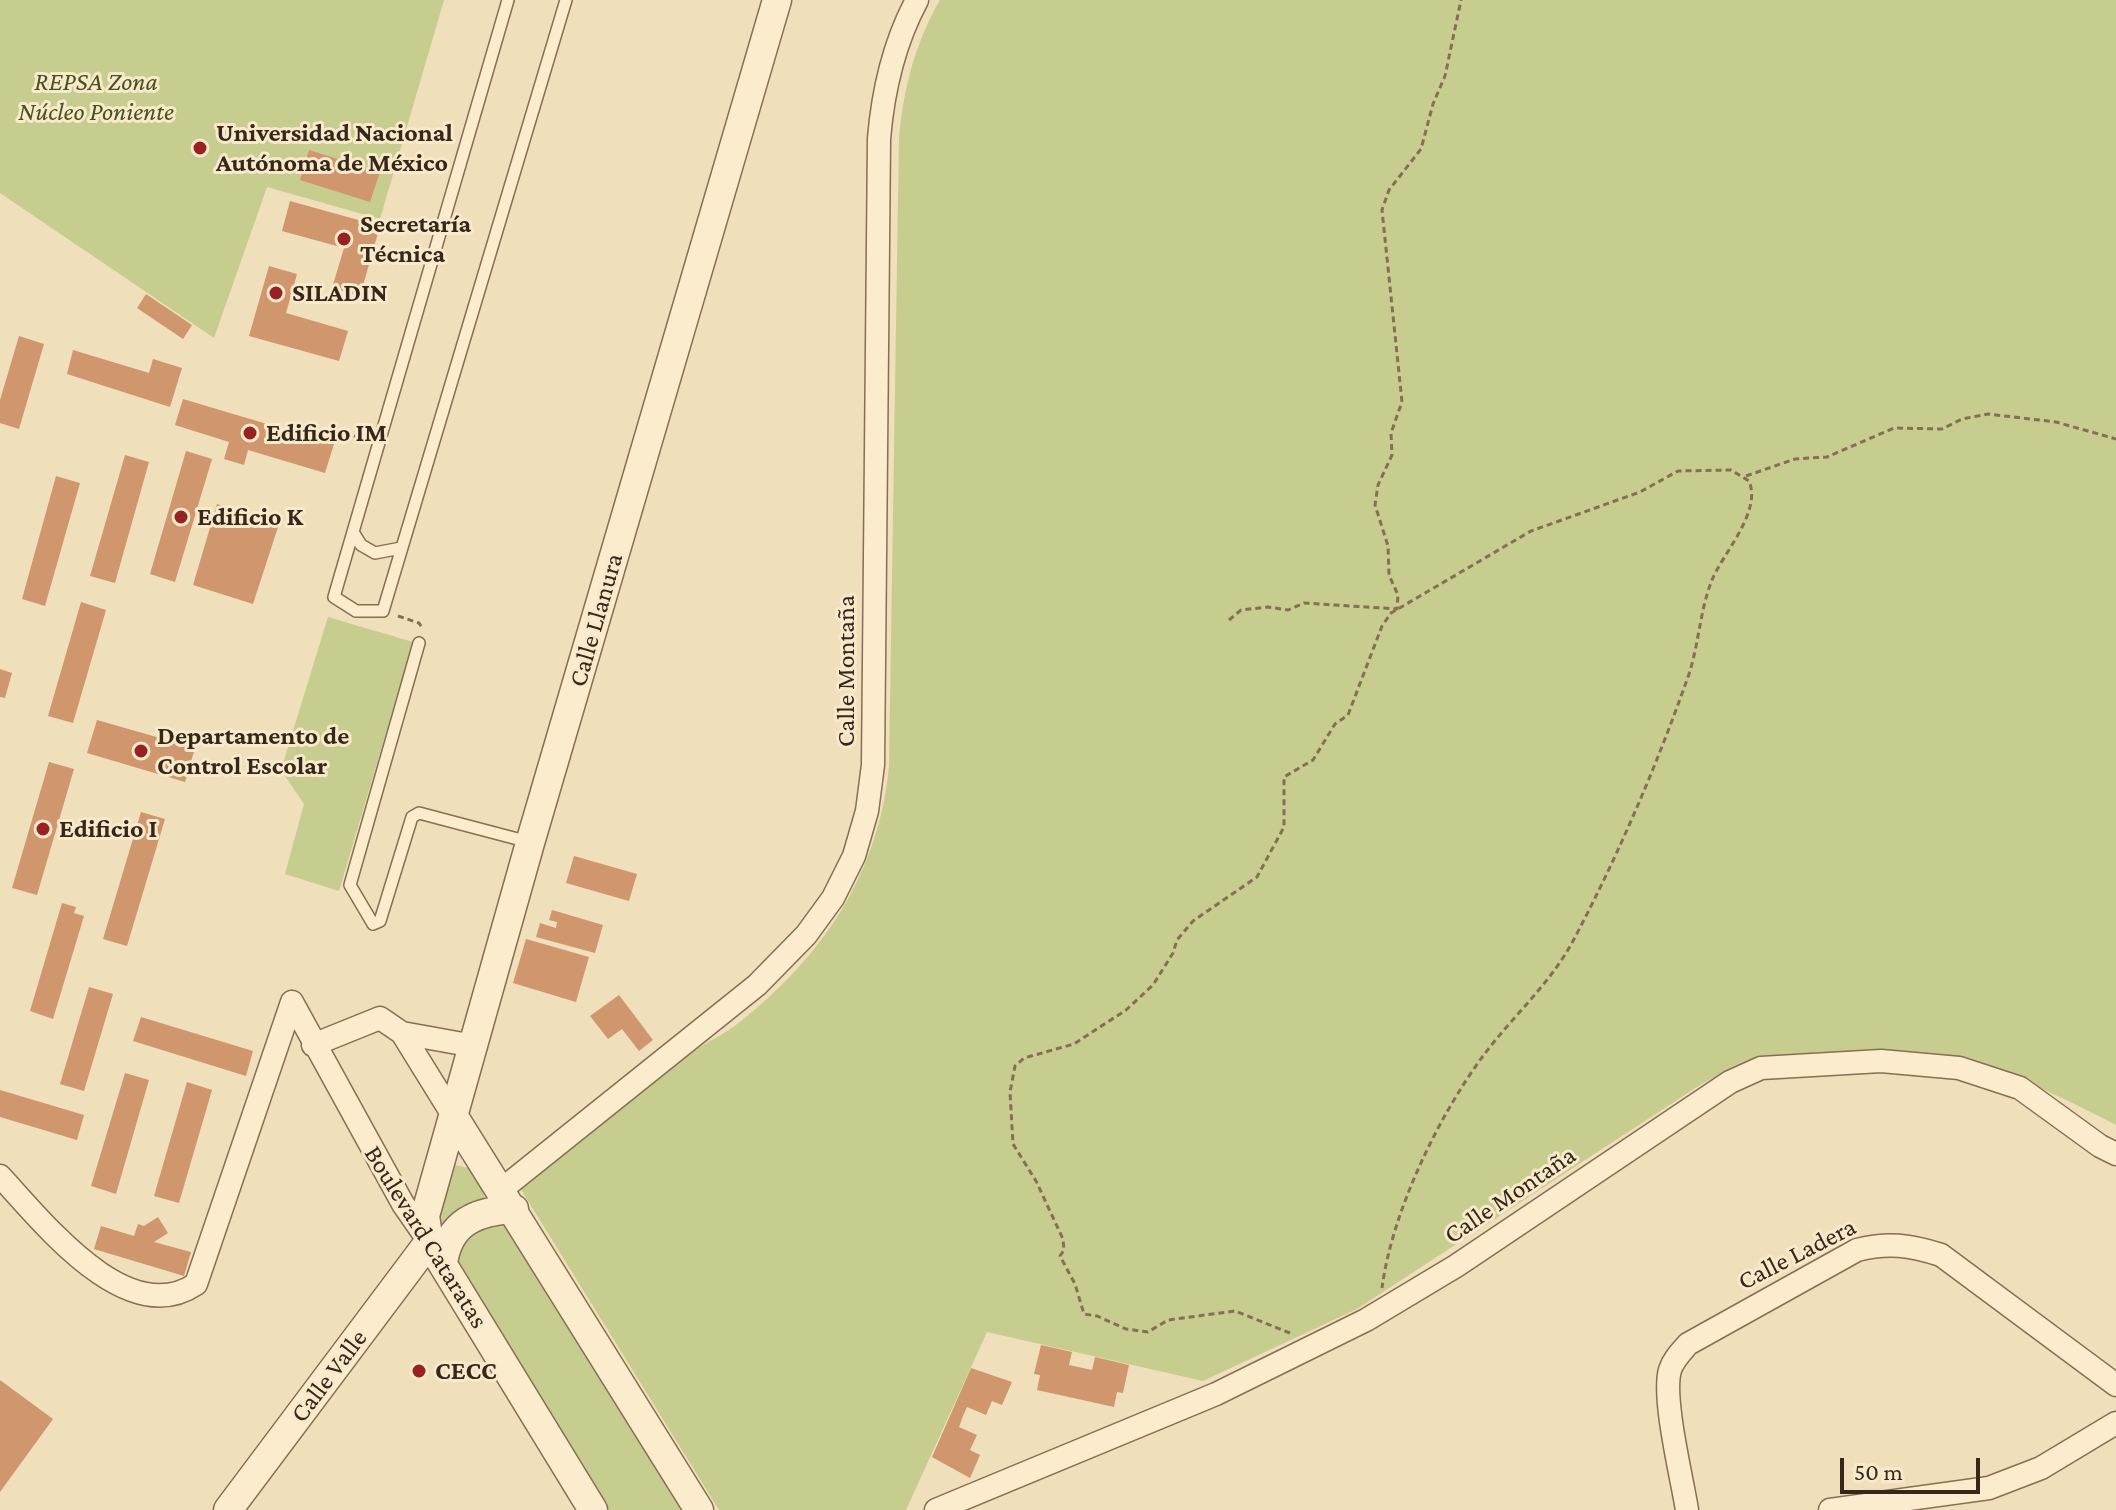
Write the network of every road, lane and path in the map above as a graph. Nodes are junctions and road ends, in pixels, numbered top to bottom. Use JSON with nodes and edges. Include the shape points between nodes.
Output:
{"nodes":[{"id":1,"x":508,"y":0,"type":"edge"},
{"id":2,"x":566,"y":0,"type":"edge"},
{"id":3,"x":777,"y":0,"type":"edge"},
{"id":4,"x":917,"y":0,"type":"edge"},
{"id":5,"x":1461,"y":0,"type":"edge"},
{"id":6,"x":2116,"y":439,"type":"edge"},
{"id":7,"x":1746,"y":476,"type":"junction"},
{"id":8,"x":353,"y":532,"type":"junction"},
{"id":9,"x":401,"y":548,"type":"junction"},
{"id":10,"x":1397,"y":609,"type":"junction"},
{"id":11,"x":383,"y":611,"type":"junction"},
{"id":12,"x":1229,"y":620,"type":"dead end"},
{"id":13,"x":419,"y":643,"type":"joint"},
{"id":14,"x":530,"y":843,"type":"junction"},
{"id":15,"x":402,"y":1033,"type":"junction"},
{"id":16,"x":313,"y":1045,"type":"junction"},
{"id":17,"x":474,"y":1046,"type":"junction"},
{"id":18,"x":454,"y":1117,"type":"junction"},
{"id":19,"x":2116,"y":1154,"type":"edge"},
{"id":20,"x":0,"y":1176,"type":"edge"},
{"id":21,"x":507,"y":1200,"type":"junction"},
{"id":22,"x":436,"y":1253,"type":"junction"},
{"id":23,"x":1381,"y":1295,"type":"dead end"},
{"id":24,"x":1297,"y":1336,"type":"dead end"},
{"id":25,"x":2116,"y":1385,"type":"edge"},
{"id":26,"x":2116,"y":1423,"type":"edge"},
{"id":27,"x":228,"y":1510,"type":"edge"},
{"id":28,"x":593,"y":1510,"type":"edge"},
{"id":29,"x":699,"y":1510,"type":"edge"},
{"id":30,"x":936,"y":1510,"type":"edge"},
{"id":31,"x":1687,"y":1510,"type":"edge"},
{"id":32,"x":1830,"y":1510,"type":"edge"}],
"edges":[{"from":1,"to":8,"type":"lane"},
{"from":2,"to":9,"type":"lane"},
{"from":3,"to":14,"type":"street","name":"Calle Llanura"},
{"from":4,"to":21,"type":"street","name":"Calle Montaña","via":[[888,75],[879,139],[873,765],[862,834],[833,898],[774,969]]},
{"from":5,"to":10,"type":"path","via":[[1445,76],[1421,149],[1389,190],[1382,210],[1402,402],[1375,505],[1388,546]]},
{"from":6,"to":7,"type":"path","via":[[2056,422],[1988,414],[1942,429],[1894,428],[1827,457],[1795,459]]},
{"from":7,"to":10,"type":"path","via":[[1731,470],[1678,471],[1640,492],[1531,531]]},
{"from":7,"to":23,"type":"path","via":[[1752,498],[1736,541],[1710,584],[1688,675],[1639,802],[1571,944],[1482,1057],[1429,1146],[1387,1260]]},
{"from":8,"to":9,"type":"lane","via":[[375,553]]},
{"from":8,"to":11,"type":"lane","via":[[334,597],[356,611]]},
{"from":9,"to":11,"type":"lane"},
{"from":10,"to":12,"type":"path","via":[[1304,603],[1288,610],[1241,610]]},
{"from":10,"to":24,"type":"path","via":[[1382,626],[1348,715],[1335,724],[1313,760],[1284,777],[1284,827],[1257,877],[1193,921],[1153,985],[1126,1010],[1074,1044],[1024,1058],[1012,1072],[1013,1144],[1063,1239],[1060,1256],[1084,1314],[1148,1332],[1168,1320],[1235,1311]]},
{"from":11,"to":13,"type":"path","via":[[419,623]]},
{"from":13,"to":14,"type":"lane","via":[[350,885],[373,924],[380,921],[412,817],[419,813]]},
{"from":14,"to":17,"type":"street","name":"Calle Llanura"},
{"from":15,"to":16,"type":"street","via":[[380,1018]]},
{"from":15,"to":17,"type":"street"},
{"from":15,"to":18,"type":"street"},
{"from":16,"to":20,"type":"street","name":"Boulevard Cataratas","via":[[292,1002],[196,1284],[182,1293],[160,1297],[107,1279],[65,1247]]},
{"from":16,"to":22,"type":"street","name":"Boulevard Cataratas"},
{"from":17,"to":18,"type":"street","name":"Calle Llanura"},
{"from":18,"to":21,"type":"street"},
{"from":18,"to":22,"type":"street","name":"Calle Llanura","via":[[425,1216]]},
{"from":19,"to":30,"type":"street","name":"Calle Montaña","via":[[2020,1088],[1959,1068],[1907,1061],[1761,1068],[1730,1082],[1456,1266],[1329,1340],[1216,1394]]},
{"from":21,"to":22,"type":"street","name":"Calle Valle","via":[[469,1218]]},
{"from":21,"to":29,"type":"street"},
{"from":22,"to":27,"type":"street","name":"Calle Valle"},
{"from":22,"to":28,"type":"street","name":"Boulevard Cataratas"},
{"from":25,"to":31,"type":"street","name":"Calle Ladera","via":[[1941,1255],[1886,1243],[1857,1250],[1688,1344],[1675,1359],[1668,1391]]},
{"from":26,"to":32,"type":"street","via":[[2041,1468],[1989,1488]]}]}
